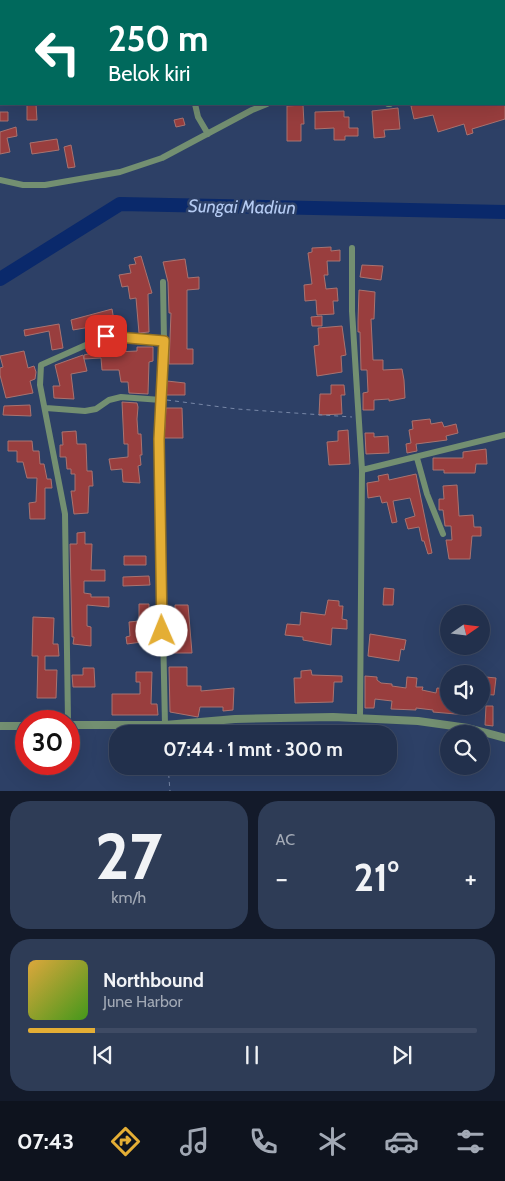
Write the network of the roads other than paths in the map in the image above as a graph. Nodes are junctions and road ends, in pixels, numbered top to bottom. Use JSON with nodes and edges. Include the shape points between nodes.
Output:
{"nodes":[{"id":1,"x":195,"y":105,"type":"edge"},
{"id":2,"x":264,"y":105,"type":"edge"},
{"id":3,"x":208,"y":134,"type":"junction"},
{"id":4,"x":0,"y":180,"type":"edge"},
{"id":5,"x":352,"y":248,"type":"dead end"},
{"id":6,"x":163,"y":282,"type":"dead end"},
{"id":7,"x":164,"y":341,"type":"junction"},
{"id":8,"x":161,"y":400,"type":"junction"},
{"id":9,"x":46,"y":408,"type":"junction"},
{"id":10,"x":505,"y":435,"type":"edge"},
{"id":11,"x":417,"y":458,"type":"junction"},
{"id":12,"x":362,"y":470,"type":"junction"},
{"id":13,"x":443,"y":534,"type":"dead end"},
{"id":14,"x":68,"y":710,"type":"edge"},
{"id":15,"x":360,"y":719,"type":"junction"},
{"id":16,"x":80,"y":723,"type":"edge"},
{"id":17,"x":165,"y":725,"type":"junction"},
{"id":18,"x":0,"y":726,"type":"edge"},
{"id":19,"x":15,"y":726,"type":"edge"},
{"id":20,"x":505,"y":738,"type":"edge"}],
"edges":[{"from":1,"to":3,"type":"street"},
{"from":2,"to":3,"type":"street"},
{"from":3,"to":4,"type":"street","via":[[162,158],[120,172],[45,185]]},
{"from":5,"to":12,"type":"street","via":[[352,311]]},
{"from":6,"to":7,"type":"street"},
{"from":7,"to":8,"type":"street"},
{"from":7,"to":9,"type":"street","via":[[106,336],[45,362],[41,365],[40,385]]},
{"from":8,"to":9,"type":"street","via":[[121,397],[85,411]]},
{"from":8,"to":17,"type":"street","via":[[161,614]]},
{"from":9,"to":14,"type":"street","via":[[65,514]]},
{"from":10,"to":11,"type":"street"},
{"from":11,"to":12,"type":"street"},
{"from":11,"to":13,"type":"street"},
{"from":12,"to":15,"type":"street"},
{"from":15,"to":17,"type":"street","via":[[235,719]]},
{"from":15,"to":20,"type":"street","via":[[418,721],[468,728]]},
{"from":16,"to":17,"type":"street"},
{"from":18,"to":19,"type":"street"}]}
